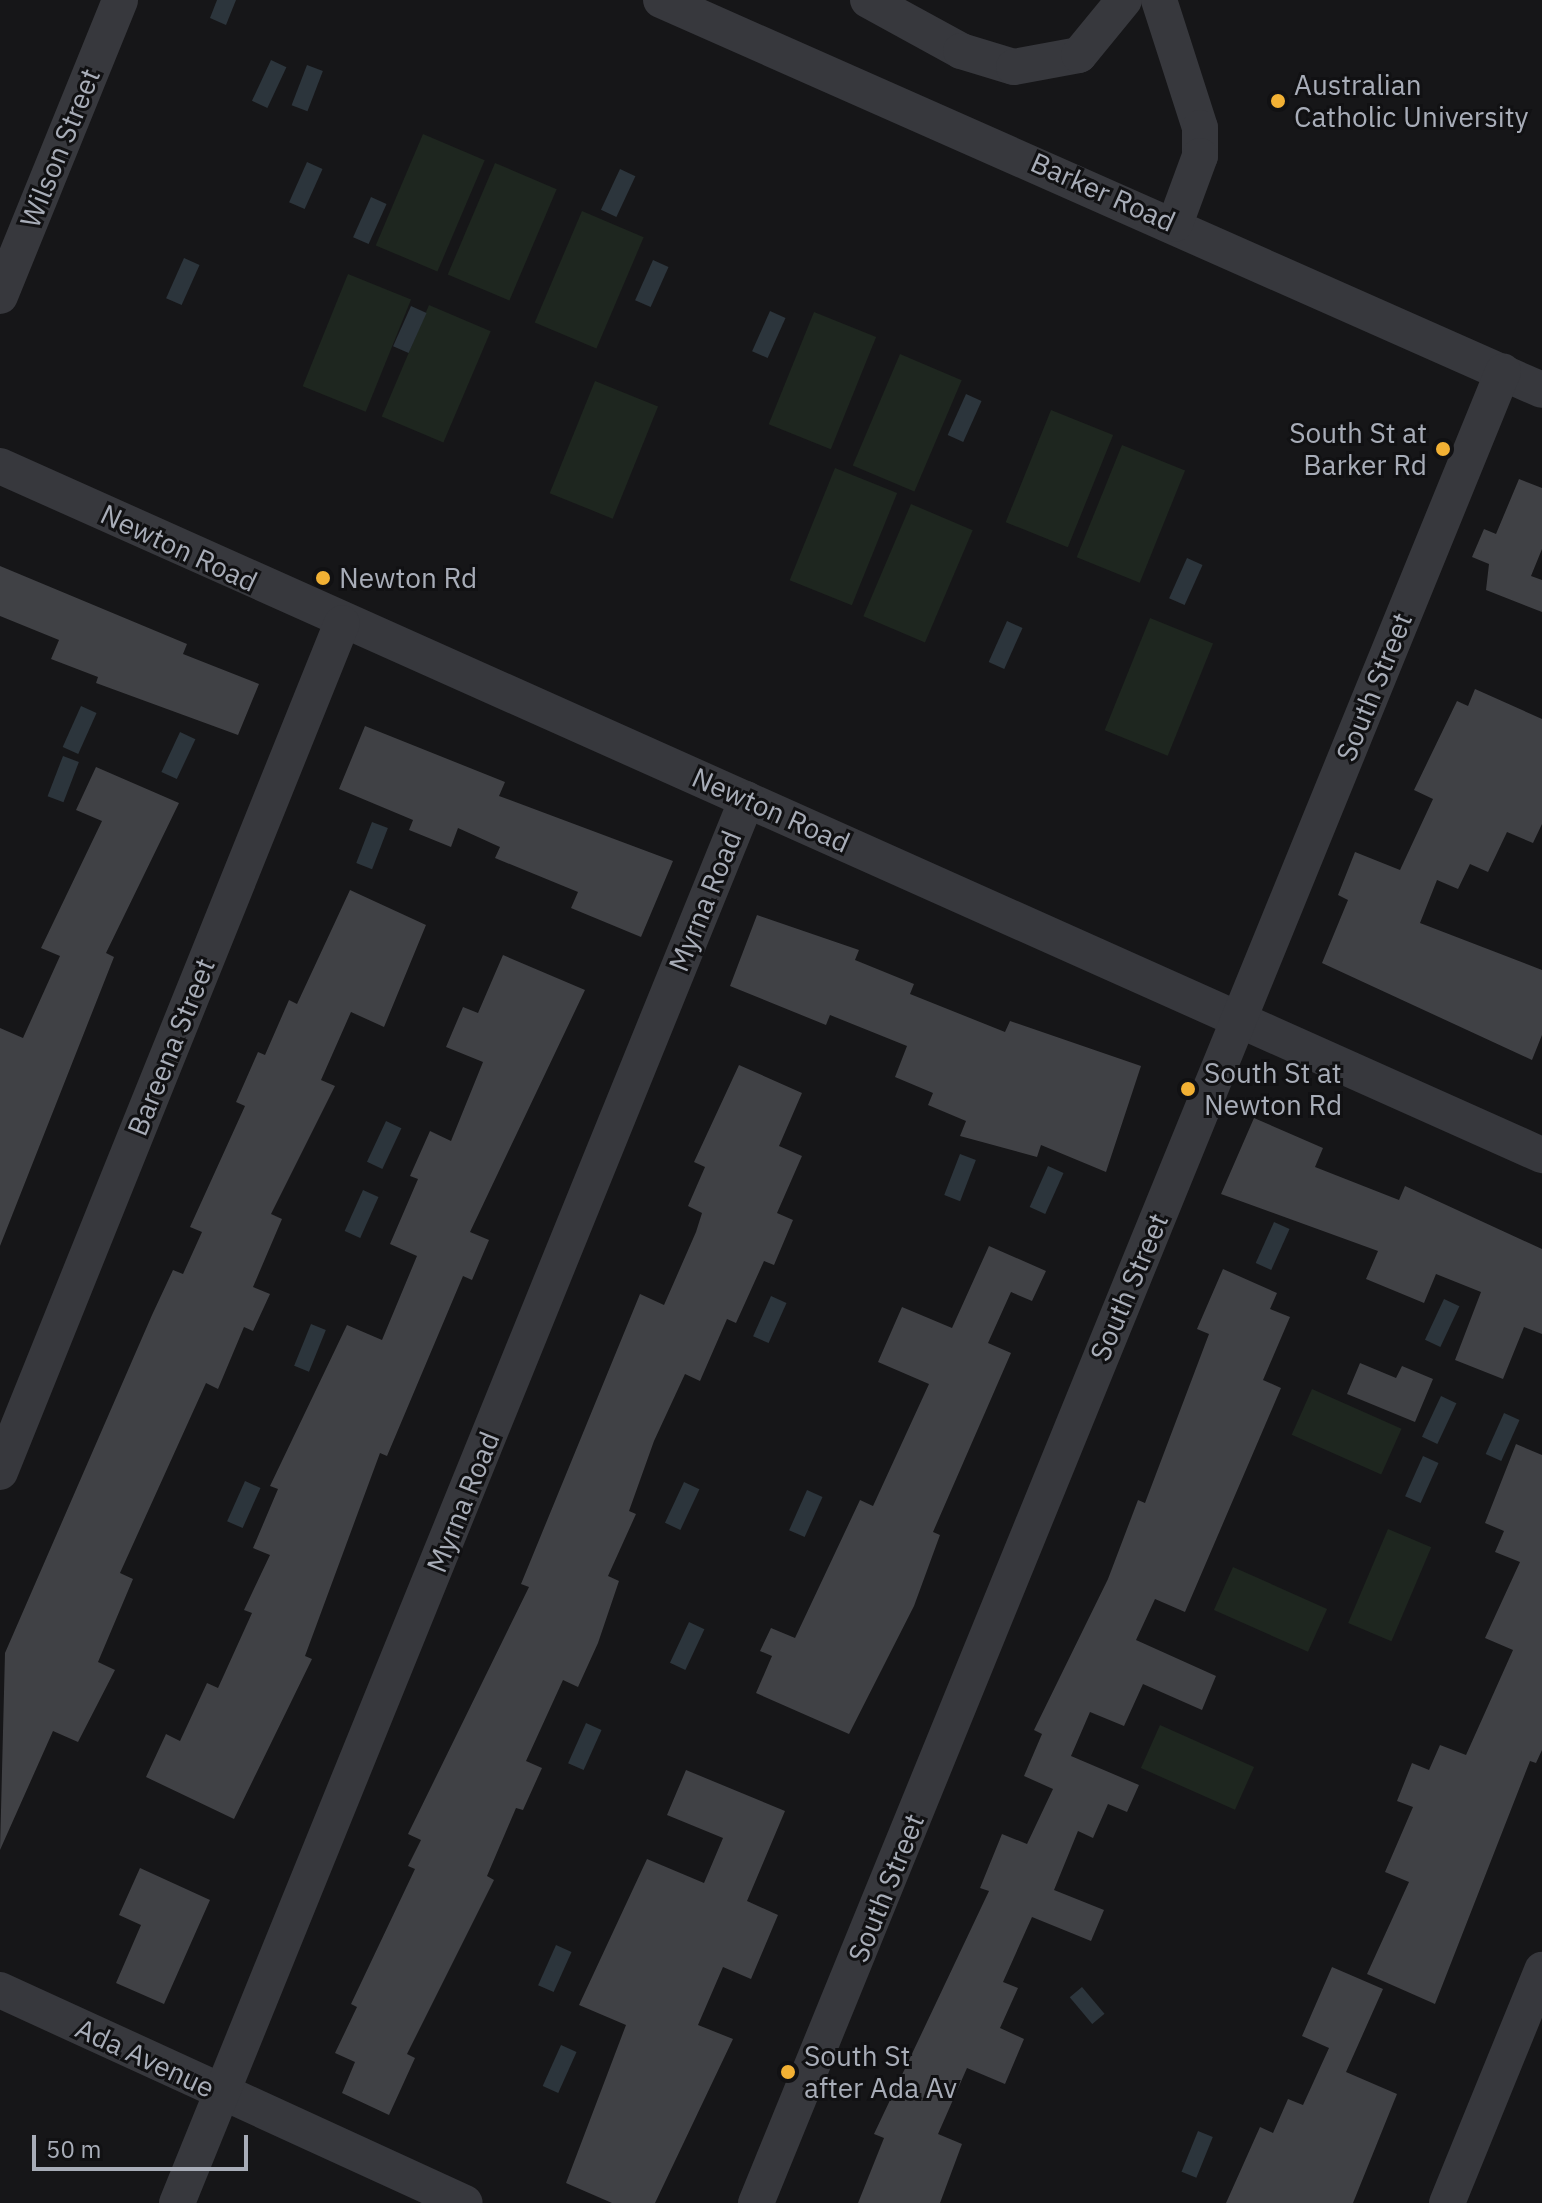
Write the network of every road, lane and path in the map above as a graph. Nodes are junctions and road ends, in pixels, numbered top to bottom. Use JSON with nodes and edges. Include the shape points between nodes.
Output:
{"nodes":[{"id":1,"x":120,"y":0,"type":"edge"},
{"id":2,"x":661,"y":0,"type":"edge"},
{"id":3,"x":868,"y":0,"type":"edge"},
{"id":4,"x":1124,"y":0,"type":"edge"},
{"id":5,"x":1159,"y":0,"type":"edge"},
{"id":6,"x":706,"y":9,"type":"edge"},
{"id":7,"x":1175,"y":224,"type":"junction"},
{"id":8,"x":0,"y":296,"type":"edge"},
{"id":9,"x":1503,"y":372,"type":"junction"},
{"id":10,"x":1542,"y":390,"type":"edge"},
{"id":11,"x":0,"y":466,"type":"edge"},
{"id":12,"x":342,"y":623,"type":"junction"},
{"id":13,"x":747,"y":799,"type":"junction"},
{"id":14,"x":1240,"y":1019,"type":"junction"},
{"id":15,"x":1542,"y":1155,"type":"edge"},
{"id":16,"x":0,"y":1472,"type":"edge"},
{"id":17,"x":1542,"y":1970,"type":"edge"},
{"id":18,"x":0,"y":1990,"type":"edge"},
{"id":19,"x":223,"y":2095,"type":"junction"},
{"id":20,"x":177,"y":2203,"type":"edge"},
{"id":21,"x":465,"y":2203,"type":"edge"},
{"id":22,"x":756,"y":2203,"type":"edge"},
{"id":23,"x":1447,"y":2203,"type":"edge"}],
"edges":[{"from":1,"to":8,"type":"street","name":"Wilson Street"},
{"from":2,"to":6,"type":"street","name":"Barker Road"},
{"from":3,"to":4,"type":"street","via":[[961,51],[1014,67],[1079,55]]},
{"from":5,"to":7,"type":"street","via":[[1200,128],[1200,156]]},
{"from":6,"to":7,"type":"street","name":"Barker Road"},
{"from":7,"to":9,"type":"street","name":"Barker Road"},
{"from":9,"to":10,"type":"street","name":"Barker Road"},
{"from":9,"to":14,"type":"street","name":"South Street"},
{"from":11,"to":12,"type":"street","name":"Newton Road"},
{"from":12,"to":13,"type":"street","name":"Newton Road"},
{"from":12,"to":16,"type":"street","name":"Bareena Street"},
{"from":13,"to":14,"type":"street","name":"Newton Road"},
{"from":13,"to":19,"type":"street","name":"Myrna Road"},
{"from":14,"to":15,"type":"street","name":"Newton Road"},
{"from":14,"to":22,"type":"street","name":"South Street"},
{"from":17,"to":23,"type":"street"},
{"from":18,"to":19,"type":"street","name":"Ada Avenue"},
{"from":19,"to":20,"type":"street","name":"Myrna Road"},
{"from":19,"to":21,"type":"street","name":"Ada Avenue"}]}
